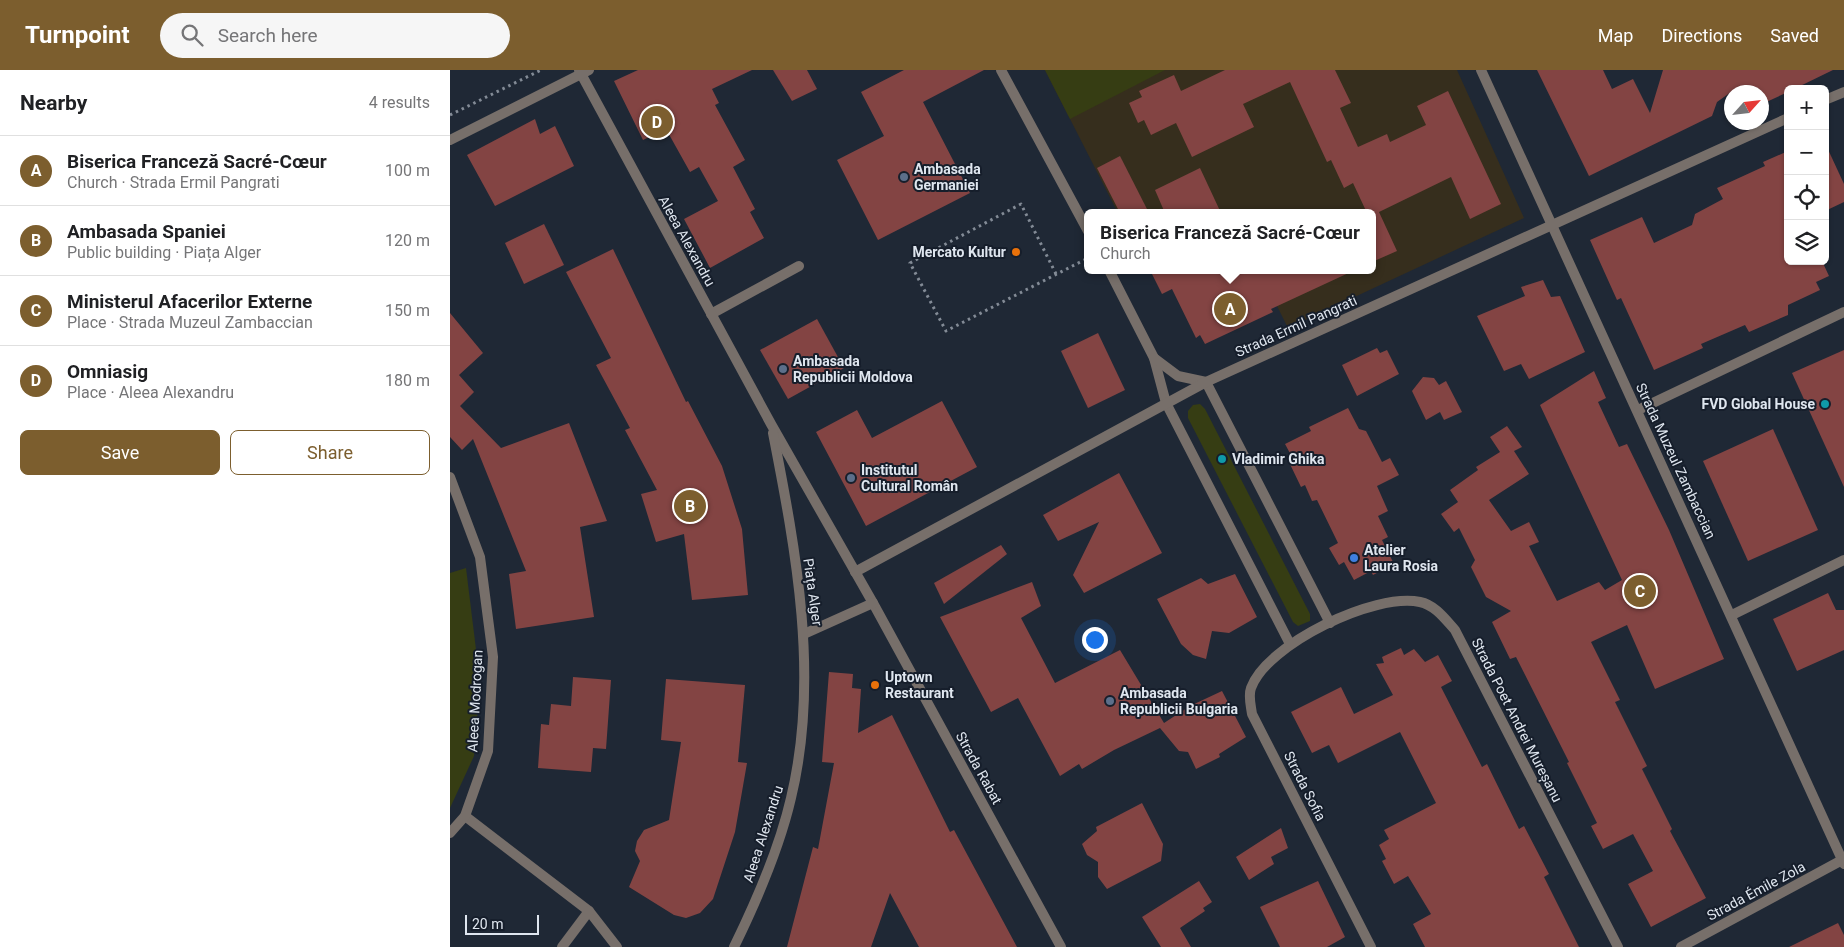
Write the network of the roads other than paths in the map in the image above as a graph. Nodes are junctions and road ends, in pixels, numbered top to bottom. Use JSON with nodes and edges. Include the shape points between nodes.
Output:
{"nodes":[{"id":1,"x":1001,"y":70,"type":"edge"},
{"id":2,"x":1481,"y":70,"type":"edge"},
{"id":3,"x":583,"y":71,"type":"edge"},
{"id":4,"x":1844,"y":92,"type":"edge"},
{"id":5,"x":1829,"y":98,"type":"edge"},
{"id":6,"x":1784,"y":120,"type":"edge"},
{"id":7,"x":450,"y":140,"type":"edge"},
{"id":8,"x":1084,"y":224,"type":"edge"},
{"id":9,"x":1552,"y":226,"type":"junction"},
{"id":10,"x":799,"y":266,"type":"dead end"},
{"id":11,"x":1111,"y":274,"type":"edge"},
{"id":12,"x":1844,"y":312,"type":"edge"},
{"id":13,"x":711,"y":314,"type":"junction"},
{"id":14,"x":1154,"y":358,"type":"junction"},
{"id":15,"x":1206,"y":382,"type":"junction"},
{"id":16,"x":1166,"y":403,"type":"junction"},
{"id":17,"x":1638,"y":410,"type":"junction"},
{"id":18,"x":771,"y":424,"type":"junction"},
{"id":19,"x":450,"y":478,"type":"edge"},
{"id":20,"x":1844,"y":560,"type":"edge"},
{"id":21,"x":855,"y":572,"type":"junction"},
{"id":22,"x":873,"y":603,"type":"junction"},
{"id":23,"x":1732,"y":615,"type":"junction"},
{"id":24,"x":1330,"y":623,"type":"junction"},
{"id":25,"x":804,"y":634,"type":"junction"},
{"id":26,"x":1290,"y":644,"type":"junction"},
{"id":27,"x":465,"y":816,"type":"junction"},
{"id":28,"x":450,"y":833,"type":"edge"},
{"id":29,"x":1843,"y":861,"type":"edge"},
{"id":30,"x":589,"y":911,"type":"junction"},
{"id":31,"x":562,"y":947,"type":"edge"},
{"id":32,"x":617,"y":947,"type":"edge"},
{"id":33,"x":734,"y":947,"type":"edge"},
{"id":34,"x":1061,"y":947,"type":"edge"},
{"id":35,"x":1371,"y":947,"type":"edge"},
{"id":36,"x":1618,"y":947,"type":"edge"},
{"id":37,"x":1681,"y":947,"type":"edge"}],
"edges":[{"from":1,"to":8,"type":"street"},
{"from":2,"to":9,"type":"street","name":"Strada Muzeul Zambaccian"},
{"from":3,"to":7,"type":"street"},
{"from":3,"to":13,"type":"street","name":"Aleea Alexandru"},
{"from":4,"to":5,"type":"street"},
{"from":6,"to":9,"type":"street","name":"Strada Ermil Pangrati"},
{"from":9,"to":15,"type":"street","name":"Strada Ermil Pangrati"},
{"from":9,"to":17,"type":"street","name":"Strada Muzeul Zambaccian"},
{"from":10,"to":13,"type":"street"},
{"from":11,"to":14,"type":"street"},
{"from":12,"to":17,"type":"street"},
{"from":13,"to":18,"type":"street","name":"Aleea Alexandru"},
{"from":14,"to":15,"type":"street","via":[[1178,376]]},
{"from":14,"to":16,"type":"street"},
{"from":15,"to":16,"type":"street","name":"Strada Ermil Pangrati"},
{"from":15,"to":24,"type":"street"},
{"from":16,"to":21,"type":"street","name":"Strada Ermil Pangrati"},
{"from":16,"to":26,"type":"street"},
{"from":17,"to":23,"type":"street","name":"Strada Muzeul Zambaccian"},
{"from":18,"to":21,"type":"street"},
{"from":18,"to":25,"type":"street","name":"Piața Alger"},
{"from":19,"to":27,"type":"street","name":"Aleea Modrogan","via":[[480,557],[493,657],[488,751]]},
{"from":20,"to":23,"type":"street"},
{"from":21,"to":22,"type":"street"},
{"from":22,"to":25,"type":"street","name":"Piața Alger"},
{"from":22,"to":34,"type":"street","name":"Strada Rabat"},
{"from":23,"to":29,"type":"street","name":"Strada Muzeul Zambaccian"},
{"from":24,"to":26,"type":"street","name":"Strada Poet Andrei Mureșanu"},
{"from":24,"to":36,"type":"street","name":"Strada Poet Andrei Mureșanu","via":[[1381,603],[1421,602],[1440,612],[1455,630]]},
{"from":25,"to":33,"type":"street","name":"Aleea Alexandru","via":[[800,745],[791,798],[772,860]]},
{"from":26,"to":35,"type":"street","name":"Strada Sofia","via":[[1257,677],[1250,690],[1252,714]]},
{"from":27,"to":28,"type":"street","name":"Aleea Modrogan"},
{"from":27,"to":30,"type":"street"},
{"from":29,"to":37,"type":"street","name":"Strada Émile Zola"},
{"from":30,"to":31,"type":"street"},
{"from":30,"to":32,"type":"street"}]}
